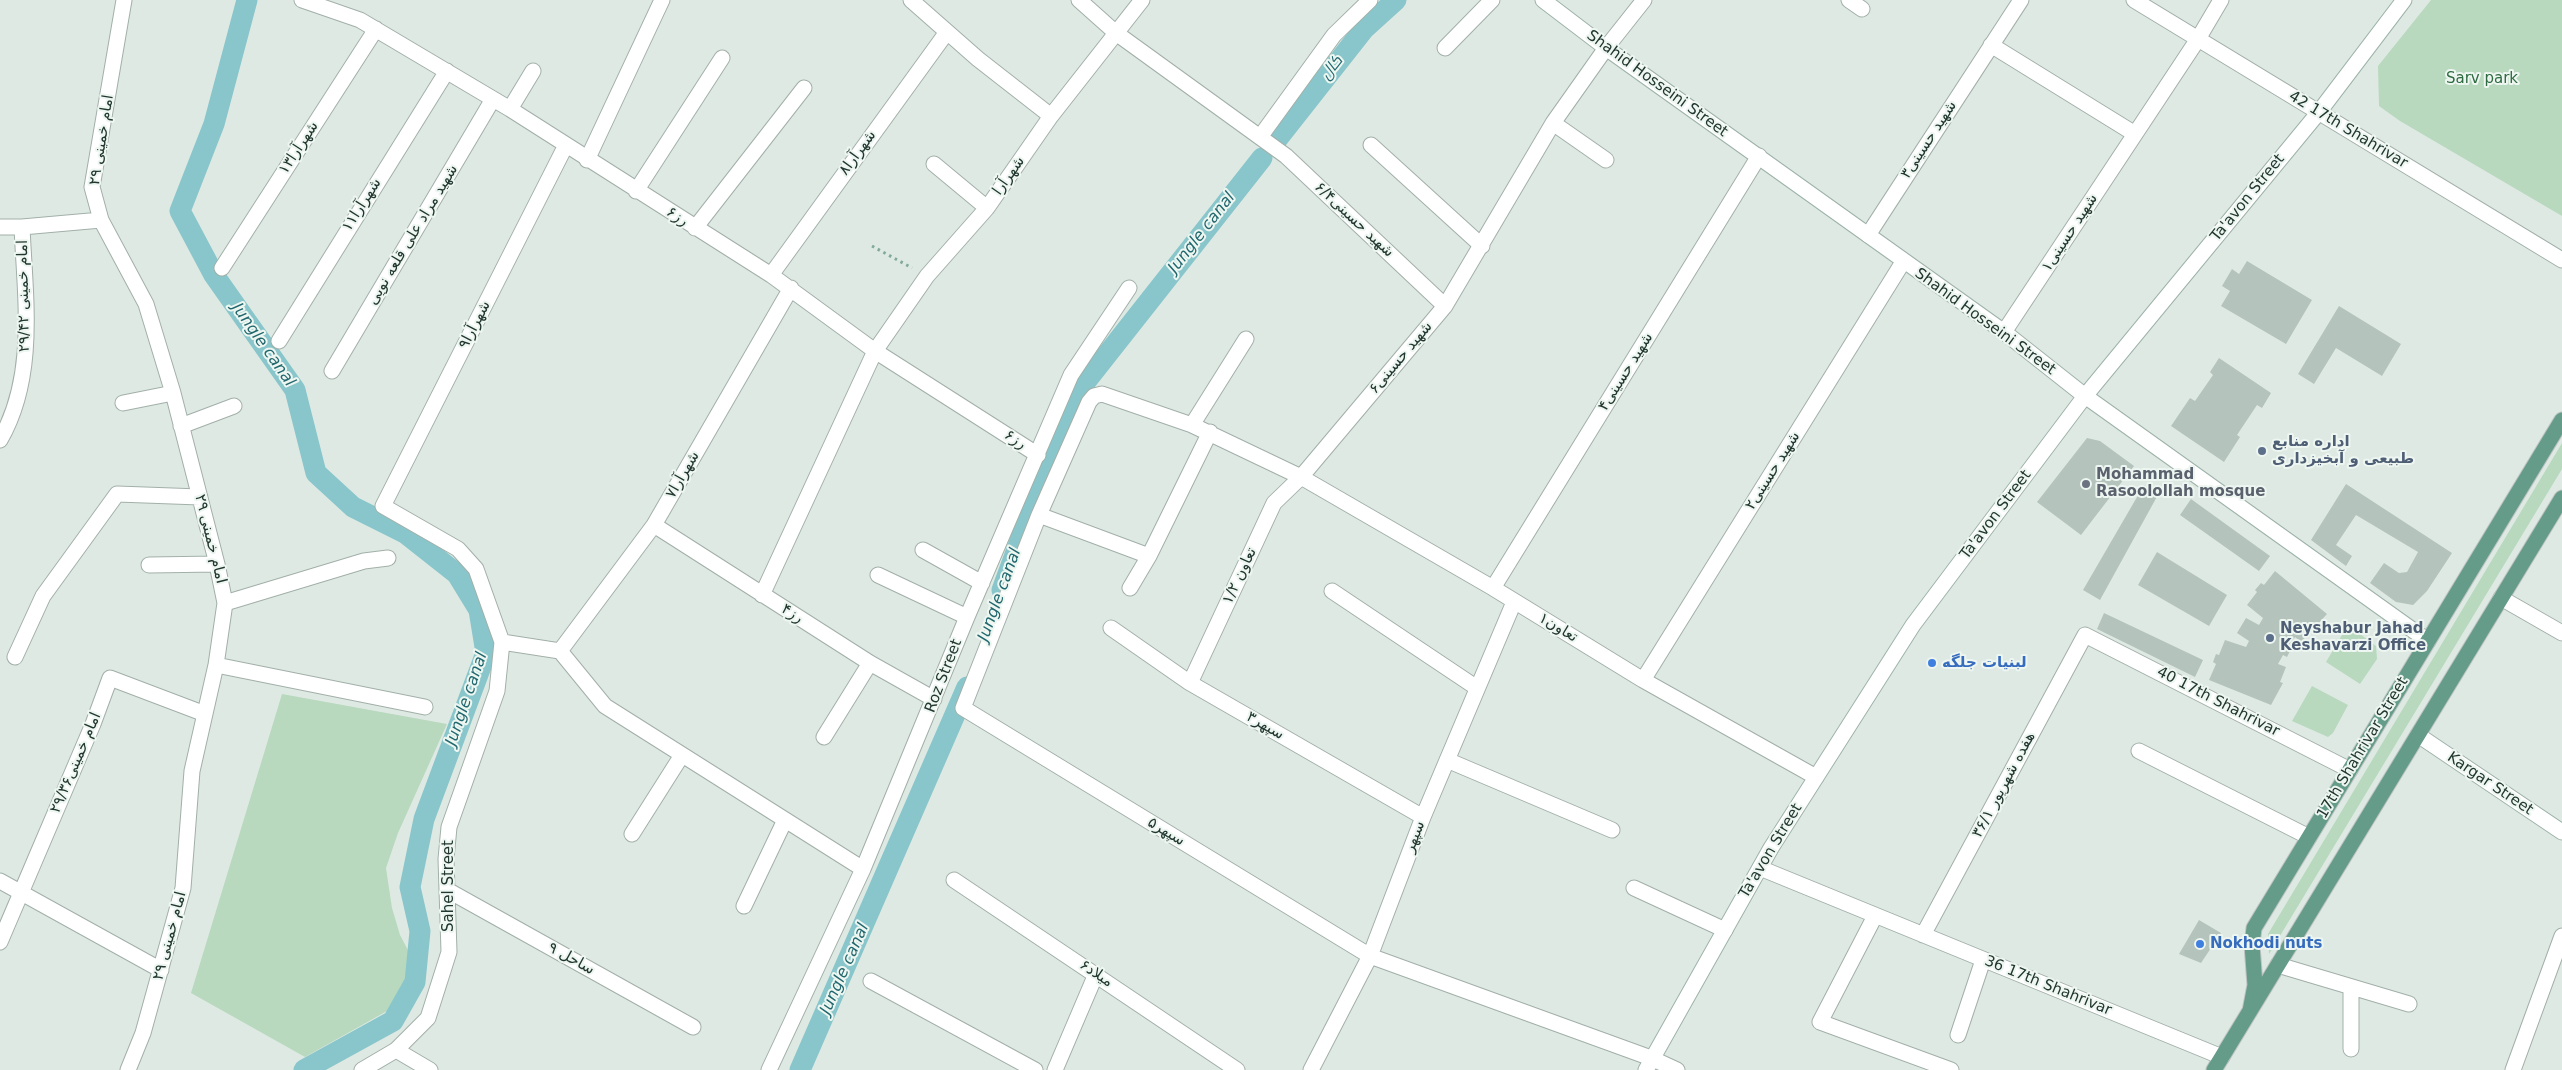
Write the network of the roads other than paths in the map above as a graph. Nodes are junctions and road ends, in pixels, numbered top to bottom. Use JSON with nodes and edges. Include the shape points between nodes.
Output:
{"nodes":[{"id":1,"x":124,"y":0,"type":"edge"},
{"id":2,"x":304,"y":0,"type":"edge"},
{"id":3,"x":662,"y":0,"type":"edge"},
{"id":4,"x":911,"y":0,"type":"edge"},
{"id":5,"x":1079,"y":0,"type":"edge"},
{"id":6,"x":1142,"y":0,"type":"edge"},
{"id":7,"x":1370,"y":0,"type":"edge"},
{"id":8,"x":1492,"y":0,"type":"edge"},
{"id":9,"x":1543,"y":0,"type":"edge"},
{"id":10,"x":1644,"y":0,"type":"edge"},
{"id":11,"x":1849,"y":0,"type":"edge"},
{"id":12,"x":2021,"y":0,"type":"edge"},
{"id":13,"x":2134,"y":0,"type":"edge"},
{"id":14,"x":2221,"y":0,"type":"edge"},
{"id":15,"x":2404,"y":0,"type":"edge"},
{"id":16,"x":1862,"y":9,"type":"dead end"},
{"id":17,"x":376,"y":28,"type":"junction"},
{"id":18,"x":947,"y":32,"type":"junction"},
{"id":19,"x":1116,"y":33,"type":"junction"},
{"id":20,"x":2198,"y":39,"type":"junction"},
{"id":21,"x":1991,"y":46,"type":"junction"},
{"id":22,"x":1445,"y":48,"type":"dead end"},
{"id":23,"x":1606,"y":48,"type":"junction"},
{"id":24,"x":722,"y":58,"type":"dead end"},
{"id":25,"x":447,"y":71,"type":"junction"},
{"id":26,"x":533,"y":71,"type":"dead end"},
{"id":27,"x":804,"y":88,"type":"dead end"},
{"id":28,"x":493,"y":100,"type":"junction"},
{"id":29,"x":510,"y":109,"type":"junction"},
{"id":30,"x":2318,"y":112,"type":"junction"},
{"id":31,"x":1051,"y":116,"type":"junction"},
{"id":32,"x":1553,"y":122,"type":"junction"},
{"id":33,"x":2135,"y":134,"type":"junction"},
{"id":34,"x":1260,"y":137,"type":"junction"},
{"id":35,"x":566,"y":145,"type":"junction"},
{"id":36,"x":1371,"y":145,"type":"dead end"},
{"id":37,"x":1759,"y":156,"type":"junction"},
{"id":38,"x":587,"y":160,"type":"junction"},
{"id":39,"x":1606,"y":160,"type":"dead end"},
{"id":40,"x":934,"y":164,"type":"dead end"},
{"id":41,"x":636,"y":191,"type":"junction"},
{"id":42,"x":987,"y":208,"type":"junction"},
{"id":43,"x":101,"y":220,"type":"junction"},
{"id":44,"x":0,"y":227,"type":"edge"},
{"id":45,"x":22,"y":227,"type":"junction"},
{"id":46,"x":695,"y":228,"type":"junction"},
{"id":47,"x":1868,"y":235,"type":"junction"},
{"id":48,"x":1482,"y":246,"type":"junction"},
{"id":49,"x":2556,"y":257,"type":"edge"},
{"id":50,"x":1903,"y":262,"type":"junction"},
{"id":51,"x":222,"y":268,"type":"dead end"},
{"id":52,"x":2562,"y":269,"type":"edge"},
{"id":53,"x":771,"y":275,"type":"junction"},
{"id":54,"x":791,"y":288,"type":"junction"},
{"id":55,"x":1128,"y":288,"type":"dead end"},
{"id":56,"x":1445,"y":306,"type":"junction"},
{"id":57,"x":2004,"y":332,"type":"junction"},
{"id":58,"x":279,"y":340,"type":"dead end"},
{"id":59,"x":1246,"y":340,"type":"dead end"},
{"id":60,"x":876,"y":351,"type":"junction"},
{"id":61,"x":332,"y":371,"type":"dead end"},
{"id":62,"x":173,"y":393,"type":"junction"},
{"id":63,"x":2085,"y":396,"type":"junction"},
{"id":64,"x":123,"y":403,"type":"dead end"},
{"id":65,"x":234,"y":406,"type":"dead end"},
{"id":66,"x":2562,"y":420,"type":"edge"},
{"id":67,"x":1192,"y":425,"type":"junction"},
{"id":68,"x":181,"y":426,"type":"junction"},
{"id":69,"x":1210,"y":432,"type":"junction"},
{"id":70,"x":0,"y":440,"type":"edge"},
{"id":71,"x":1038,"y":455,"type":"junction"},
{"id":72,"x":1301,"y":477,"type":"junction"},
{"id":73,"x":200,"y":497,"type":"junction"},
{"id":74,"x":2562,"y":498,"type":"edge"},
{"id":75,"x":1039,"y":515,"type":"junction"},
{"id":76,"x":654,"y":525,"type":"junction"},
{"id":77,"x":922,"y":550,"type":"dead end"},
{"id":78,"x":1149,"y":556,"type":"junction"},
{"id":79,"x":388,"y":558,"type":"dead end"},
{"id":80,"x":217,"y":564,"type":"junction"},
{"id":81,"x":149,"y":565,"type":"dead end"},
{"id":82,"x":878,"y":576,"type":"dead end"},
{"id":83,"x":982,"y":583,"type":"junction"},
{"id":84,"x":1130,"y":588,"type":"dead end"},
{"id":85,"x":1493,"y":588,"type":"junction"},
{"id":86,"x":1332,"y":591,"type":"dead end"},
{"id":87,"x":762,"y":595,"type":"junction"},
{"id":88,"x":2501,"y":598,"type":"junction"},
{"id":89,"x":1514,"y":602,"type":"junction"},
{"id":90,"x":225,"y":603,"type":"junction"},
{"id":91,"x":967,"y":617,"type":"junction"},
{"id":92,"x":1112,"y":628,"type":"dead end"},
{"id":93,"x":2562,"y":633,"type":"edge"},
{"id":94,"x":2085,"y":635,"type":"joint"},
{"id":95,"x":2428,"y":641,"type":"junction"},
{"id":96,"x":502,"y":642,"type":"junction"},
{"id":97,"x":560,"y":652,"type":"junction"},
{"id":98,"x":15,"y":657,"type":"dead end"},
{"id":99,"x":870,"y":663,"type":"junction"},
{"id":100,"x":216,"y":665,"type":"junction"},
{"id":101,"x":1644,"y":680,"type":"junction"},
{"id":102,"x":1190,"y":683,"type":"junction"},
{"id":103,"x":1477,"y":688,"type":"junction"},
{"id":104,"x":934,"y":699,"type":"junction"},
{"id":105,"x":425,"y":707,"type":"dead end"},
{"id":106,"x":205,"y":714,"type":"junction"},
{"id":107,"x":2418,"y":735,"type":"junction"},
{"id":108,"x":824,"y":737,"type":"dead end"},
{"id":109,"x":2139,"y":751,"type":"dead end"},
{"id":110,"x":682,"y":755,"type":"junction"},
{"id":111,"x":1447,"y":760,"type":"junction"},
{"id":112,"x":2350,"y":770,"type":"junction"},
{"id":113,"x":1816,"y":778,"type":"junction"},
{"id":114,"x":1423,"y":817,"type":"junction"},
{"id":115,"x":785,"y":820,"type":"junction"},
{"id":116,"x":1612,"y":830,"type":"dead end"},
{"id":117,"x":2562,"y":832,"type":"edge"},
{"id":118,"x":632,"y":834,"type":"dead end"},
{"id":119,"x":2309,"y":837,"type":"junction"},
{"id":120,"x":1760,"y":868,"type":"junction"},
{"id":121,"x":863,"y":870,"type":"junction"},
{"id":122,"x":954,"y":880,"type":"dead end"},
{"id":123,"x":0,"y":881,"type":"edge"},
{"id":124,"x":1634,"y":888,"type":"dead end"},
{"id":125,"x":449,"y":891,"type":"junction"},
{"id":126,"x":21,"y":892,"type":"junction"},
{"id":127,"x":744,"y":906,"type":"dead end"},
{"id":128,"x":1875,"y":916,"type":"junction"},
{"id":129,"x":1725,"y":930,"type":"junction"},
{"id":130,"x":1923,"y":935,"type":"junction"},
{"id":131,"x":2562,"y":936,"type":"edge"},
{"id":132,"x":0,"y":942,"type":"edge"},
{"id":133,"x":1370,"y":956,"type":"junction"},
{"id":134,"x":1984,"y":960,"type":"junction"},
{"id":135,"x":2278,"y":965,"type":"junction"},
{"id":136,"x":2556,"y":969,"type":"edge"},
{"id":137,"x":161,"y":970,"type":"junction"},
{"id":138,"x":1096,"y":974,"type":"junction"},
{"id":139,"x":871,"y":982,"type":"dead end"},
{"id":140,"x":2351,"y":987,"type":"junction"},
{"id":141,"x":2409,"y":1004,"type":"dead end"},
{"id":142,"x":2250,"y":1011,"type":"junction"},
{"id":143,"x":693,"y":1027,"type":"dead end"},
{"id":144,"x":1958,"y":1035,"type":"dead end"},
{"id":145,"x":2351,"y":1049,"type":"dead end"},
{"id":146,"x":396,"y":1050,"type":"junction"},
{"id":147,"x":2218,"y":1063,"type":"edge"},
{"id":148,"x":1649,"y":1064,"type":"edge"},
{"id":149,"x":128,"y":1070,"type":"edge"},
{"id":150,"x":362,"y":1070,"type":"edge"},
{"id":151,"x":430,"y":1070,"type":"edge"},
{"id":152,"x":769,"y":1070,"type":"edge"},
{"id":153,"x":1034,"y":1070,"type":"edge"},
{"id":154,"x":1055,"y":1070,"type":"edge"},
{"id":155,"x":1237,"y":1070,"type":"edge"},
{"id":156,"x":1310,"y":1070,"type":"edge"},
{"id":157,"x":1676,"y":1070,"type":"edge"},
{"id":158,"x":1951,"y":1070,"type":"edge"},
{"id":159,"x":2513,"y":1070,"type":"edge"}],
"edges":[{"from":1,"to":43,"type":"street","name":"امام خمینی ۲۹","via":[[92,187]]},
{"from":2,"to":17,"type":"street","name":"رز۶"},
{"from":3,"to":38,"type":"street"},
{"from":4,"to":18,"type":"street"},
{"from":5,"to":19,"type":"street","name":"شهید حسینی۶/۴"},
{"from":6,"to":19,"type":"street","name":"شهرآرا"},
{"from":7,"to":34,"type":"street","via":[[1334,35]]},
{"from":8,"to":22,"type":"street"},
{"from":9,"to":23,"type":"street","name":"Shahid Hosseini Street"},
{"from":10,"to":23,"type":"street","name":"شهید حسینی۶"},
{"from":11,"to":16,"type":"street"},
{"from":12,"to":21,"type":"street","name":"شهید حسینی۳"},
{"from":13,"to":20,"type":"street","name":"42 17th Shahrivar"},
{"from":14,"to":20,"type":"street","name":"شهید حسینی۱"},
{"from":15,"to":30,"type":"street","name":"Ta'avon Street"},
{"from":17,"to":25,"type":"street","name":"رز۶"},
{"from":17,"to":51,"type":"street","name":"شهرآرا۱۳"},
{"from":18,"to":31,"type":"street"},
{"from":18,"to":53,"type":"street","name":"شهرآرا۸"},
{"from":19,"to":31,"type":"street","name":"شهرآرا"},
{"from":19,"to":34,"type":"street","name":"شهید حسینی۶/۴"},
{"from":20,"to":30,"type":"street","name":"42 17th Shahrivar"},
{"from":20,"to":33,"type":"street","name":"شهید حسینی۱"},
{"from":21,"to":33,"type":"street"},
{"from":21,"to":47,"type":"street","name":"شهید حسینی۳"},
{"from":23,"to":32,"type":"street","name":"شهید حسینی۶"},
{"from":23,"to":37,"type":"street","name":"Shahid Hosseini Street"},
{"from":24,"to":41,"type":"street"},
{"from":25,"to":28,"type":"street","name":"رز۶"},
{"from":25,"to":58,"type":"street","name":"شهرآرا۱۱"},
{"from":26,"to":29,"type":"street"},
{"from":27,"to":46,"type":"street"},
{"from":28,"to":29,"type":"street","name":"رز۶"},
{"from":28,"to":61,"type":"street","name":"شهید مراد علی قلعه نویی"},
{"from":29,"to":35,"type":"street","name":"رز۶"},
{"from":30,"to":49,"type":"street","name":"42 17th Shahrivar"},
{"from":30,"to":63,"type":"street","name":"Ta'avon Street"},
{"from":31,"to":42,"type":"street","name":"شهرآرا"},
{"from":32,"to":39,"type":"street"},
{"from":32,"to":48,"type":"street","name":"شهید حسینی۶"},
{"from":33,"to":57,"type":"street","name":"شهید حسینی۱"},
{"from":34,"to":56,"type":"street","name":"شهید حسینی۶/۴","via":[[1286,156]]},
{"from":35,"to":38,"type":"street","name":"رز۶"},
{"from":35,"to":96,"type":"street","name":"شهرآرا۹","via":[[383,506],[458,549],[476,569]]},
{"from":36,"to":48,"type":"street"},
{"from":37,"to":47,"type":"street","name":"Shahid Hosseini Street"},
{"from":37,"to":85,"type":"street","name":"شهید حسینی۴"},
{"from":38,"to":41,"type":"street","name":"رز۶"},
{"from":40,"to":42,"type":"street"},
{"from":41,"to":46,"type":"street","name":"رز۶"},
{"from":42,"to":60,"type":"street","name":"شهرآرا","via":[[928,276]]},
{"from":43,"to":45,"type":"street","name":"امام خمینی ۲۹/۴۲"},
{"from":43,"to":62,"type":"street","name":"امام خمینی ۲۹","via":[[146,304]]},
{"from":44,"to":45,"type":"street"},
{"from":45,"to":70,"type":"street","name":"امام خمینی ۲۹/۴۲","via":[[27,355],[12,419]]},
{"from":46,"to":53,"type":"street","name":"رز۶"},
{"from":47,"to":50,"type":"street","name":"Shahid Hosseini Street"},
{"from":48,"to":56,"type":"street","name":"شهید حسینی۶"},
{"from":49,"to":52,"type":"street"},
{"from":50,"to":57,"type":"street","name":"Shahid Hosseini Street"},
{"from":50,"to":101,"type":"street","name":"شهید حسینی۲"},
{"from":53,"to":54,"type":"street","name":"رز۶"},
{"from":54,"to":60,"type":"street","name":"رز۶"},
{"from":54,"to":76,"type":"street","name":"شهرآرا۷"},
{"from":55,"to":71,"type":"street","name":"Roz Street","via":[[1071,376]]},
{"from":56,"to":72,"type":"street","name":"شهید حسینی۶"},
{"from":57,"to":63,"type":"street","name":"Shahid Hosseini Street"},
{"from":59,"to":67,"type":"street"},
{"from":60,"to":71,"type":"street","name":"رز۶"},
{"from":60,"to":87,"type":"street","name":"شهرآرا"},
{"from":62,"to":64,"type":"street"},
{"from":62,"to":68,"type":"street","name":"امام خمینی ۲۹"},
{"from":63,"to":95,"type":"street","name":"Shahid Hosseini Street"},
{"from":63,"to":113,"type":"street","name":"Ta'avon Street","via":[[1912,625]]},
{"from":65,"to":68,"type":"street"},
{"from":66,"to":95,"type":"main road","name":"17th Shahrivar Street"},
{"from":67,"to":69,"type":"street"},
{"from":67,"to":75,"type":"street","via":[[1102,394],[1094,396]]},
{"from":68,"to":73,"type":"street","name":"امام خمینی ۲۹"},
{"from":69,"to":72,"type":"street"},
{"from":69,"to":78,"type":"street"},
{"from":71,"to":83,"type":"street","name":"Roz Street"},
{"from":72,"to":85,"type":"street","name":"تعاون۱"},
{"from":72,"to":102,"type":"street","name":"تعاون ۱/۲","via":[[1274,503]]},
{"from":73,"to":80,"type":"street","name":"امام خمینی ۲۹"},
{"from":73,"to":98,"type":"street","via":[[117,494],[43,596]]},
{"from":74,"to":88,"type":"main road","name":"17th Shahrivar Street"},
{"from":75,"to":78,"type":"street"},
{"from":75,"to":133,"type":"street","name":"سپهر۵","via":[[963,708]]},
{"from":76,"to":87,"type":"street","name":"رز۴"},
{"from":76,"to":97,"type":"street","name":"شهرآرا۷"},
{"from":77,"to":83,"type":"street"},
{"from":78,"to":84,"type":"street"},
{"from":79,"to":90,"type":"street","via":[[364,560]]},
{"from":80,"to":81,"type":"street"},
{"from":80,"to":90,"type":"street","name":"امام خمینی ۲۹"},
{"from":82,"to":91,"type":"street"},
{"from":83,"to":91,"type":"street","name":"Roz Street"},
{"from":85,"to":89,"type":"street","name":"تعاون۱"},
{"from":86,"to":103,"type":"street"},
{"from":87,"to":99,"type":"street","name":"رز۴"},
{"from":88,"to":93,"type":"street"},
{"from":88,"to":107,"type":"main road","name":"17th Shahrivar Street"},
{"from":89,"to":101,"type":"street","name":"تعاون۱"},
{"from":89,"to":103,"type":"street","name":"سپهر"},
{"from":90,"to":100,"type":"street","name":"امام خمینی ۲۹"},
{"from":91,"to":104,"type":"street","name":"Roz Street"},
{"from":92,"to":102,"type":"street","name":"سپهر۳"},
{"from":94,"to":112,"type":"street","name":"40 17th Shahrivar"},
{"from":94,"to":130,"type":"street","name":"هفده شهریور ۳۶/۱"},
{"from":95,"to":112,"type":"main road","name":"17th Shahrivar Street"},
{"from":96,"to":97,"type":"street"},
{"from":96,"to":125,"type":"street","name":"Sahel Street","via":[[497,691],[449,827],[446,859]]},
{"from":97,"to":110,"type":"street","via":[[605,706]]},
{"from":99,"to":104,"type":"street","name":"رز۴"},
{"from":99,"to":108,"type":"street"},
{"from":100,"to":105,"type":"street"},
{"from":100,"to":106,"type":"street","name":"امام خمینی ۲۹"},
{"from":101,"to":113,"type":"street","name":"تعاون۱"},
{"from":102,"to":114,"type":"street","name":"سپهر۳"},
{"from":103,"to":111,"type":"street","name":"سپهر"},
{"from":104,"to":121,"type":"street","name":"Roz Street"},
{"from":106,"to":126,"type":"street","name":"امام خمینی۲۹/۳۶","via":[[110,678]]},
{"from":106,"to":137,"type":"street","name":"امام خمینی ۲۹","via":[[192,771],[183,888]]},
{"from":107,"to":117,"type":"street","name":"Kargar Street"},
{"from":107,"to":135,"type":"main road","name":"17th Shahrivar Street"},
{"from":109,"to":119,"type":"street"},
{"from":110,"to":115,"type":"street"},
{"from":110,"to":118,"type":"street"},
{"from":111,"to":114,"type":"street","name":"سپهر"},
{"from":111,"to":116,"type":"street"},
{"from":112,"to":119,"type":"main road","name":"17th Shahrivar Street"},
{"from":113,"to":120,"type":"street","name":"Ta'avon Street"},
{"from":114,"to":133,"type":"street","name":"سپهر"},
{"from":115,"to":121,"type":"street"},
{"from":115,"to":127,"type":"street"},
{"from":119,"to":142,"type":"main road","name":"17th Shahrivar Street","via":[[2254,928],[2255,984]]},
{"from":120,"to":128,"type":"street","name":"36 17th Shahrivar"},
{"from":120,"to":129,"type":"street","name":"Ta'avon Street"},
{"from":121,"to":152,"type":"street","name":"Roz Street"},
{"from":122,"to":138,"type":"street","name":"میلاد۶"},
{"from":123,"to":126,"type":"street"},
{"from":124,"to":129,"type":"street"},
{"from":125,"to":143,"type":"street","name":"ساحل ۹"},
{"from":125,"to":146,"type":"street","name":"Sahel Street","via":[[449,952],[428,1018]]},
{"from":126,"to":132,"type":"street","name":"امام خمینی۲۹/۳۶"},
{"from":126,"to":137,"type":"street"},
{"from":128,"to":130,"type":"street","name":"36 17th Shahrivar"},
{"from":128,"to":158,"type":"street","via":[[1820,1022]]},
{"from":129,"to":148,"type":"street","name":"Ta'avon Street"},
{"from":130,"to":134,"type":"street","name":"36 17th Shahrivar"},
{"from":131,"to":136,"type":"street"},
{"from":133,"to":148,"type":"street","name":"سپهر۵","via":[[1511,1007]]},
{"from":133,"to":156,"type":"street","name":"سپهر"},
{"from":134,"to":144,"type":"street"},
{"from":134,"to":147,"type":"street","name":"36 17th Shahrivar"},
{"from":135,"to":140,"type":"street"},
{"from":135,"to":142,"type":"main road","name":"17th Shahrivar Street"},
{"from":136,"to":159,"type":"street"},
{"from":137,"to":149,"type":"street","name":"امام خمینی ۲۹","via":[[143,1033]]},
{"from":138,"to":154,"type":"street"},
{"from":138,"to":155,"type":"street","name":"میلاد۶"},
{"from":139,"to":153,"type":"street"},
{"from":140,"to":141,"type":"street"},
{"from":140,"to":145,"type":"street"},
{"from":142,"to":147,"type":"main road","name":"17th Shahrivar Street"},
{"from":146,"to":150,"type":"street","name":"Sahel Street"},
{"from":146,"to":151,"type":"street"},
{"from":148,"to":157,"type":"street","name":"سپهر۵"}]}
